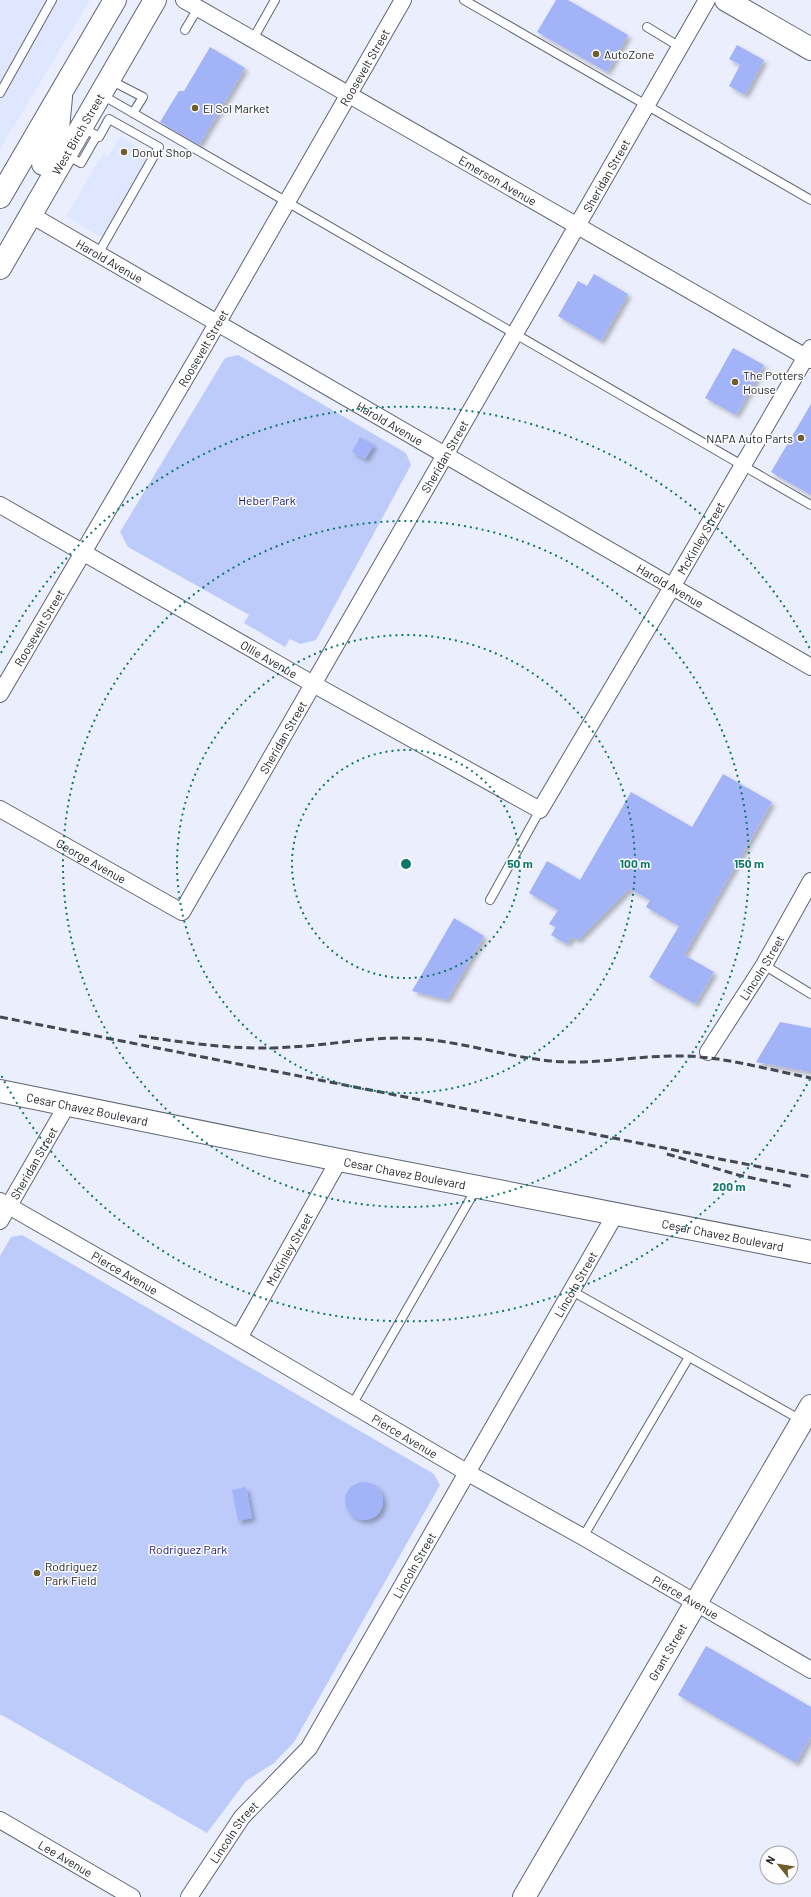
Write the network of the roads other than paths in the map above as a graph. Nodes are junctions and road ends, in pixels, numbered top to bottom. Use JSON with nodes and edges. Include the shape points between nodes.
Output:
{"nodes":[{"id":1,"x":52,"y":0,"type":"edge"},
{"id":2,"x":115,"y":0,"type":"edge"},
{"id":3,"x":155,"y":0,"type":"edge"},
{"id":4,"x":275,"y":0,"type":"edge"},
{"id":5,"x":403,"y":0,"type":"edge"},
{"id":6,"x":464,"y":0,"type":"edge"},
{"id":7,"x":706,"y":0,"type":"edge"},
{"id":8,"x":726,"y":0,"type":"edge"},
{"id":9,"x":191,"y":4,"type":"edge"},
{"id":10,"x":648,"y":27,"type":"dead end"},
{"id":11,"x":185,"y":30,"type":"dead end"},
{"id":12,"x":253,"y":39,"type":"junction"},
{"id":13,"x":680,"y":47,"type":"junction"},
{"id":14,"x":811,"y":49,"type":"edge"},
{"id":15,"x":2,"y":84,"type":"edge"},
{"id":16,"x":105,"y":87,"type":"junction"},
{"id":17,"x":61,"y":92,"type":"junction"},
{"id":18,"x":0,"y":93,"type":"edge"},
{"id":19,"x":349,"y":94,"type":"junction"},
{"id":20,"x":646,"y":105,"type":"junction"},
{"id":21,"x":133,"y":113,"type":"junction"},
{"id":22,"x":89,"y":131,"type":"junction"},
{"id":23,"x":0,"y":197,"type":"edge"},
{"id":24,"x":811,"y":200,"type":"edge"},
{"id":25,"x":287,"y":202,"type":"junction"},
{"id":26,"x":31,"y":215,"type":"junction"},
{"id":27,"x":577,"y":226,"type":"junction"},
{"id":28,"x":98,"y":254,"type":"junction"},
{"id":29,"x":0,"y":268,"type":"edge"},
{"id":30,"x":217,"y":323,"type":"junction"},
{"id":31,"x":514,"y":333,"type":"junction"},
{"id":32,"x":809,"y":355,"type":"edge"},
{"id":33,"x":444,"y":454,"type":"junction"},
{"id":34,"x":743,"y":466,"type":"junction"},
{"id":35,"x":0,"y":505,"type":"edge"},
{"id":36,"x":811,"y":505,"type":"edge"},
{"id":37,"x":84,"y":552,"type":"junction"},
{"id":38,"x":672,"y":587,"type":"junction"},
{"id":39,"x":811,"y":667,"type":"edge"},
{"id":40,"x":313,"y":684,"type":"junction"},
{"id":41,"x":0,"y":694,"type":"edge"},
{"id":42,"x":0,"y":809,"type":"edge"},
{"id":43,"x":540,"y":810,"type":"junction"},
{"id":44,"x":811,"y":881,"type":"edge"},
{"id":45,"x":490,"y":900,"type":"dead end"},
{"id":46,"x":182,"y":912,"type":"joint"},
{"id":47,"x":764,"y":965,"type":"junction"},
{"id":48,"x":811,"y":994,"type":"edge"},
{"id":49,"x":708,"y":1052,"type":"dead end"},
{"id":50,"x":0,"y":1091,"type":"edge"},
{"id":51,"x":66,"y":1105,"type":"junction"},
{"id":52,"x":340,"y":1160,"type":"junction"},
{"id":53,"x":477,"y":1187,"type":"junction"},
{"id":54,"x":4,"y":1203,"type":"edge"},
{"id":55,"x":615,"y":1215,"type":"junction"},
{"id":56,"x":0,"y":1221,"type":"edge"},
{"id":57,"x":811,"y":1252,"type":"edge"},
{"id":58,"x":572,"y":1291,"type":"junction"},
{"id":59,"x":239,"y":1338,"type":"junction"},
{"id":60,"x":690,"y":1357,"type":"junction"},
{"id":61,"x":352,"y":1405,"type":"junction"},
{"id":62,"x":807,"y":1414,"type":"edge"},
{"id":63,"x":468,"y":1473,"type":"junction"},
{"id":64,"x":583,"y":1537,"type":"junction"},
{"id":65,"x":695,"y":1602,"type":"junction"},
{"id":66,"x":811,"y":1670,"type":"edge"},
{"id":67,"x":0,"y":1820,"type":"edge"},
{"id":68,"x":132,"y":1897,"type":"edge"},
{"id":69,"x":189,"y":1897,"type":"edge"},
{"id":70,"x":524,"y":1897,"type":"edge"}],
"edges":[{"from":1,"to":15,"type":"lane"},
{"from":2,"to":17,"type":"main road"},
{"from":3,"to":16,"type":"main road","name":"West Birch Street"},
{"from":4,"to":12,"type":"lane"},
{"from":5,"to":19,"type":"street","name":"Roosevelt Street"},
{"from":6,"to":20,"type":"lane"},
{"from":7,"to":13,"type":"street","name":"Sheridan Street"},
{"from":8,"to":14,"type":"main road"},
{"from":9,"to":11,"type":"lane"},
{"from":9,"to":12,"type":"street","name":"Emerson Avenue"},
{"from":10,"to":13,"type":"lane"},
{"from":12,"to":19,"type":"street","name":"Emerson Avenue"},
{"from":13,"to":20,"type":"street","name":"Sheridan Street"},
{"from":15,"to":18,"type":"lane"},
{"from":16,"to":21,"type":"lane"},
{"from":16,"to":21,"type":"lane","via":[[143,97]]},
{"from":16,"to":22,"type":"main road","name":"West Birch Street"},
{"from":17,"to":23,"type":"main road"},
{"from":17,"to":26,"type":"main road","via":[[57,139],[31,184]]},
{"from":19,"to":25,"type":"street","name":"Roosevelt Street"},
{"from":19,"to":27,"type":"street","name":"Emerson Avenue"},
{"from":20,"to":24,"type":"lane"},
{"from":20,"to":27,"type":"street","name":"Sheridan Street"},
{"from":21,"to":25,"type":"lane"},
{"from":22,"to":26,"type":"main road","name":"West Birch Street","via":[[66,155]]},
{"from":22,"to":28,"type":"lane","via":[[99,136],[109,120],[159,147]]},
{"from":25,"to":30,"type":"street","name":"Roosevelt Street"},
{"from":25,"to":31,"type":"lane"},
{"from":26,"to":28,"type":"street","name":"Harold Avenue"},
{"from":26,"to":29,"type":"main road","name":"West Birch Street"},
{"from":27,"to":31,"type":"street","name":"Sheridan Street"},
{"from":27,"to":32,"type":"street","name":"Emerson Avenue"},
{"from":28,"to":30,"type":"street","name":"Harold Avenue"},
{"from":30,"to":33,"type":"street","name":"Harold Avenue"},
{"from":30,"to":37,"type":"street","name":"Roosevelt Street"},
{"from":31,"to":33,"type":"street","name":"Sheridan Street"},
{"from":31,"to":34,"type":"lane"},
{"from":32,"to":34,"type":"street","name":"McKinley Street"},
{"from":33,"to":38,"type":"street","name":"Harold Avenue"},
{"from":33,"to":40,"type":"street","name":"Sheridan Street"},
{"from":34,"to":36,"type":"lane"},
{"from":34,"to":38,"type":"street","name":"McKinley Street"},
{"from":35,"to":37,"type":"street","name":"Ollie Avenue"},
{"from":37,"to":40,"type":"street","name":"Ollie Avenue"},
{"from":37,"to":41,"type":"street","name":"Roosevelt Street"},
{"from":38,"to":39,"type":"street","name":"Harold Avenue"},
{"from":38,"to":43,"type":"street","name":"McKinley Street"},
{"from":40,"to":43,"type":"street","name":"Ollie Avenue"},
{"from":40,"to":46,"type":"street","name":"Sheridan Street"},
{"from":42,"to":46,"type":"street","name":"George Avenue"},
{"from":43,"to":45,"type":"lane"},
{"from":44,"to":47,"type":"street","name":"Lincoln Street"},
{"from":47,"to":48,"type":"lane"},
{"from":47,"to":49,"type":"street","name":"Lincoln Street"},
{"from":50,"to":51,"type":"main road","name":"Cesar Chavez Boulevard"},
{"from":51,"to":52,"type":"main road","name":"Cesar Chavez Boulevard"},
{"from":51,"to":54,"type":"street","name":"Sheridan Street"},
{"from":52,"to":53,"type":"main road","name":"Cesar Chavez Boulevard"},
{"from":52,"to":59,"type":"street","name":"McKinley Street"},
{"from":53,"to":55,"type":"main road","name":"Cesar Chavez Boulevard"},
{"from":53,"to":61,"type":"lane"},
{"from":54,"to":56,"type":"street","name":"Sheridan Street"},
{"from":54,"to":59,"type":"street","name":"Pierce Avenue"},
{"from":55,"to":57,"type":"main road","name":"Cesar Chavez Boulevard"},
{"from":55,"to":58,"type":"street","name":"Lincoln Street"},
{"from":58,"to":60,"type":"lane"},
{"from":58,"to":63,"type":"street","name":"Lincoln Street"},
{"from":59,"to":61,"type":"street","name":"Pierce Avenue"},
{"from":60,"to":62,"type":"lane"},
{"from":60,"to":64,"type":"lane"},
{"from":61,"to":63,"type":"street","name":"Pierce Avenue"},
{"from":62,"to":65,"type":"main road","name":"Grant Street"},
{"from":63,"to":64,"type":"street","name":"Pierce Avenue"},
{"from":63,"to":69,"type":"street","name":"Lincoln Street","via":[[309,1748],[242,1817]]},
{"from":64,"to":65,"type":"street","name":"Pierce Avenue"},
{"from":65,"to":66,"type":"street","name":"Pierce Avenue"},
{"from":65,"to":70,"type":"main road","name":"Grant Street"},
{"from":67,"to":68,"type":"street","name":"Lee Avenue"}]}
